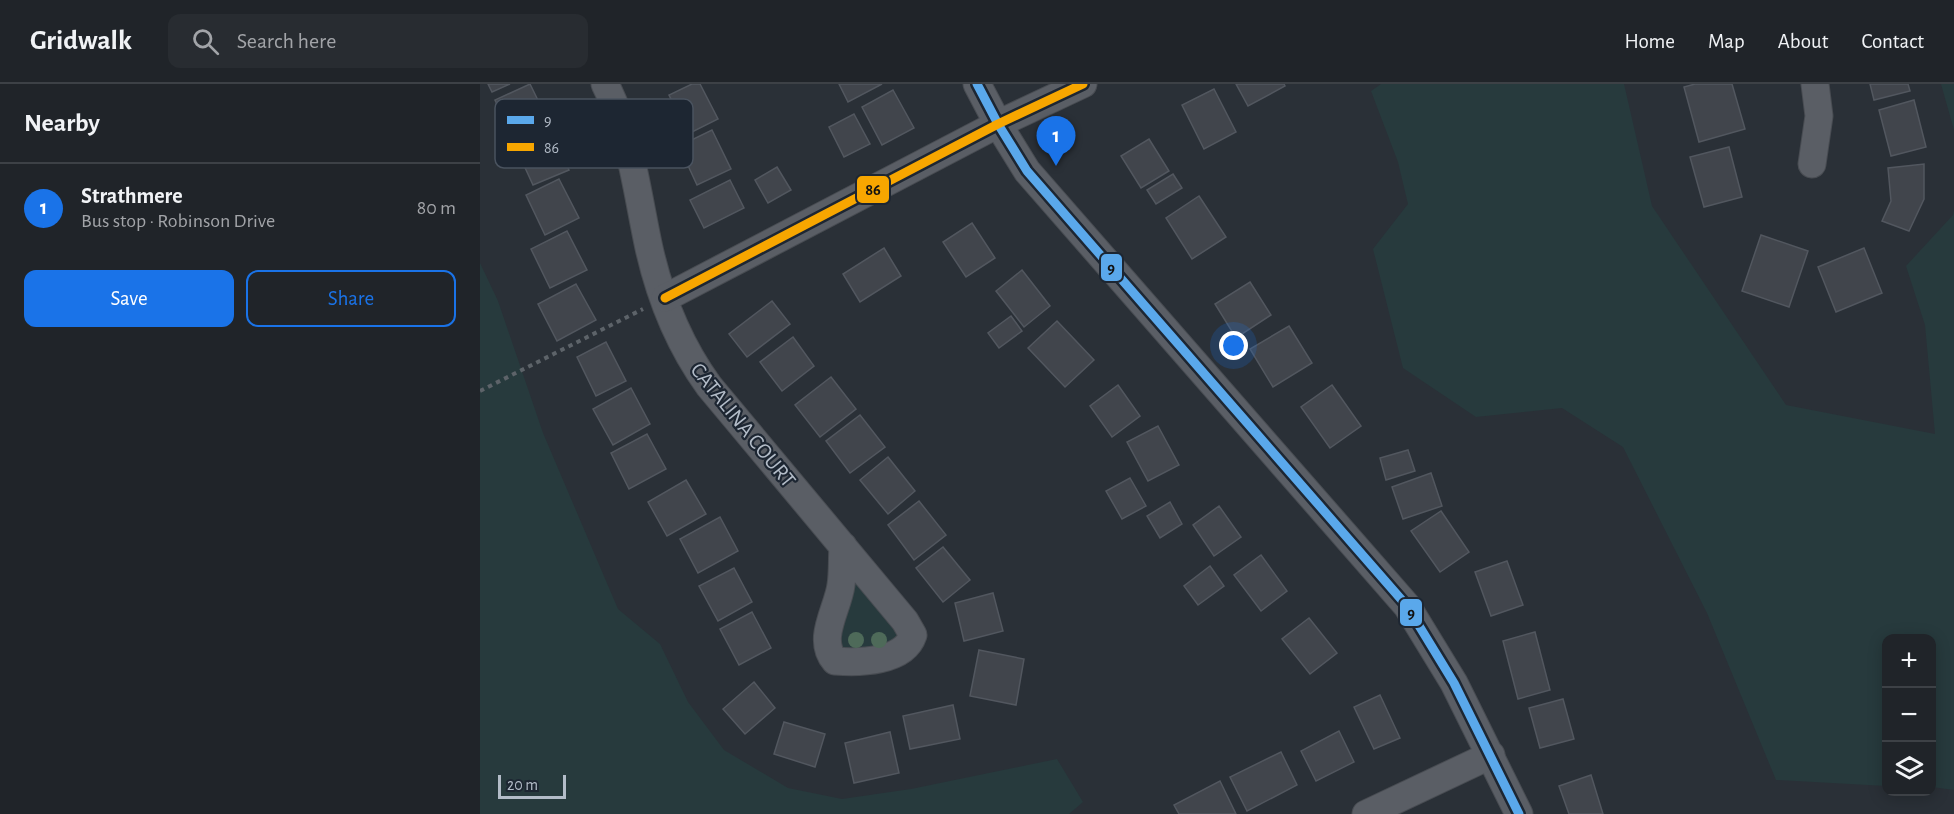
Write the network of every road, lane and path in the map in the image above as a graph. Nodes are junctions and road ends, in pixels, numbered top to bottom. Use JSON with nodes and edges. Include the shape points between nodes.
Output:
{"nodes":[{"id":1,"x":605,"y":84,"type":"edge"},
{"id":2,"x":977,"y":84,"type":"edge"},
{"id":3,"x":1083,"y":84,"type":"edge"},
{"id":4,"x":1815,"y":84,"type":"edge"},
{"id":5,"x":611,"y":99,"type":"edge"},
{"id":6,"x":998,"y":124,"type":"junction"},
{"id":7,"x":1812,"y":164,"type":"dead end"},
{"id":8,"x":632,"y":168,"type":"edge"},
{"id":9,"x":665,"y":298,"type":"junction"},
{"id":10,"x":480,"y":391,"type":"edge"},
{"id":11,"x":843,"y":546,"type":"dead end"},
{"id":12,"x":1491,"y":755,"type":"junction"},
{"id":13,"x":1366,"y":814,"type":"edge"},
{"id":14,"x":1519,"y":814,"type":"edge"}],
"edges":[{"from":1,"to":5,"type":"street","name":"CATALINA COURT"},
{"from":2,"to":6,"type":"street"},
{"from":3,"to":6,"type":"street"},
{"from":4,"to":7,"type":"street","via":[[1819,116]]},
{"from":6,"to":9,"type":"street"},
{"from":6,"to":12,"type":"street","via":[[1027,171],[1055,204],[1407,606],[1443,663]]},
{"from":8,"to":9,"type":"street","name":"CATALINA COURT"},
{"from":9,"to":10,"type":"path"},
{"from":9,"to":11,"type":"street","name":"CATALINA COURT","via":[[680,340],[697,369]]},
{"from":12,"to":13,"type":"street"},
{"from":12,"to":14,"type":"street"}]}
